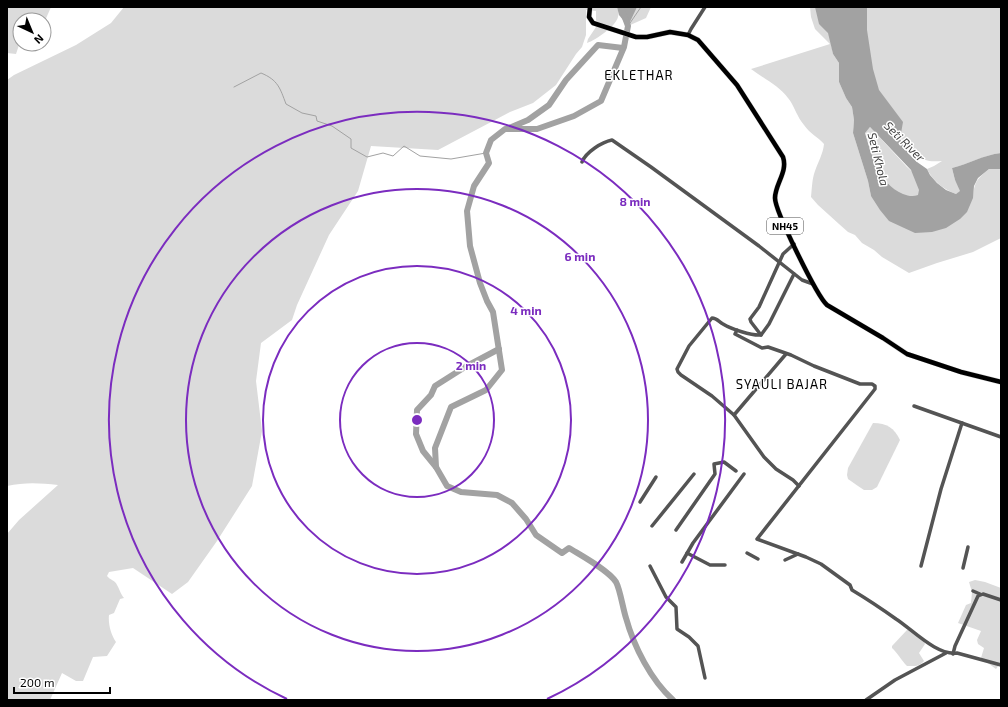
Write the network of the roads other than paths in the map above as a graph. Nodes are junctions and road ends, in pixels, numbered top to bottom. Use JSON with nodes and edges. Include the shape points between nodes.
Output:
{"nodes":[{"id":1,"x":590,"y":7,"type":"edge"},
{"id":2,"x":705,"y":7,"type":"edge"},
{"id":3,"x":688,"y":35,"type":"junction"},
{"id":4,"x":582,"y":162,"type":"dead end"},
{"id":5,"x":794,"y":244,"type":"junction"},
{"id":6,"x":779,"y":262,"type":"junction"},
{"id":7,"x":794,"y":274,"type":"junction"},
{"id":8,"x":813,"y":284,"type":"junction"},
{"id":9,"x":737,"y":330,"type":"junction"},
{"id":10,"x":761,"y":335,"type":"junction"},
{"id":11,"x":786,"y":354,"type":"junction"},
{"id":12,"x":1001,"y":382,"type":"edge"},
{"id":13,"x":914,"y":406,"type":"dead end"},
{"id":14,"x":734,"y":415,"type":"junction"},
{"id":15,"x":962,"y":423,"type":"junction"},
{"id":16,"x":1001,"y":437,"type":"edge"},
{"id":17,"x":736,"y":471,"type":"dead end"},
{"id":18,"x":694,"y":474,"type":"dead end"},
{"id":19,"x":744,"y":474,"type":"dead end"},
{"id":20,"x":656,"y":477,"type":"dead end"},
{"id":21,"x":798,"y":486,"type":"junction"},
{"id":22,"x":640,"y":502,"type":"dead end"},
{"id":23,"x":652,"y":526,"type":"dead end"},
{"id":24,"x":676,"y":530,"type":"dead end"},
{"id":25,"x":968,"y":547,"type":"dead end"},
{"id":26,"x":687,"y":553,"type":"junction"},
{"id":27,"x":747,"y":554,"type":"dead end"},
{"id":28,"x":798,"y":554,"type":"junction"},
{"id":29,"x":758,"y":559,"type":"dead end"},
{"id":30,"x":785,"y":560,"type":"dead end"},
{"id":31,"x":682,"y":562,"type":"dead end"},
{"id":32,"x":725,"y":565,"type":"dead end"},
{"id":33,"x":650,"y":566,"type":"dead end"},
{"id":34,"x":921,"y":566,"type":"dead end"},
{"id":35,"x":962,"y":568,"type":"dead end"},
{"id":36,"x":973,"y":591,"type":"dead end"},
{"id":37,"x":980,"y":594,"type":"junction"},
{"id":38,"x":1001,"y":600,"type":"edge"},
{"id":39,"x":946,"y":653,"type":"junction"},
{"id":40,"x":953,"y":654,"type":"junction"},
{"id":41,"x":1001,"y":665,"type":"edge"},
{"id":42,"x":705,"y":678,"type":"dead end"},
{"id":43,"x":866,"y":700,"type":"edge"}],
"edges":[{"from":1,"to":3,"type":"main road","number":"NH45","via":[[591,21],[595,24],[636,37],[670,32]]},
{"from":2,"to":3,"type":"street"},
{"from":3,"to":5,"type":"main road","number":"NH45","via":[[698,40],[728,74],[783,157],[784,169],[777,186],[776,204]]},
{"from":4,"to":6,"type":"street","via":[[588,152],[612,140]]},
{"from":5,"to":6,"type":"street","via":[[783,254]]},
{"from":5,"to":8,"type":"main road","number":"NH45"},
{"from":6,"to":7,"type":"street"},
{"from":6,"to":10,"type":"street","via":[[759,307],[750,318]]},
{"from":7,"to":8,"type":"street"},
{"from":7,"to":10,"type":"street"},
{"from":8,"to":12,"type":"main road","number":"NH45","via":[[827,305],[903,352],[961,372]]},
{"from":9,"to":10,"type":"street"},
{"from":9,"to":11,"type":"street","via":[[735,334],[762,348],[768,347]]},
{"from":9,"to":14,"type":"street","via":[[712,318],[690,346],[677,369],[681,375]]},
{"from":11,"to":14,"type":"street"},
{"from":11,"to":21,"type":"street","via":[[860,384],[875,386]]},
{"from":13,"to":15,"type":"street"},
{"from":14,"to":21,"type":"street","via":[[764,457],[776,470]]},
{"from":15,"to":16,"type":"street"},
{"from":15,"to":34,"type":"street"},
{"from":17,"to":24,"type":"street","via":[[724,462],[714,464],[715,474]]},
{"from":18,"to":23,"type":"street"},
{"from":19,"to":26,"type":"street"},
{"from":20,"to":22,"type":"street"},
{"from":21,"to":28,"type":"street","via":[[757,539]]},
{"from":25,"to":35,"type":"street"},
{"from":26,"to":31,"type":"street"},
{"from":26,"to":32,"type":"street","via":[[710,565]]},
{"from":27,"to":29,"type":"street"},
{"from":28,"to":30,"type":"street"},
{"from":28,"to":39,"type":"street","via":[[821,564],[850,585],[852,590]]},
{"from":33,"to":42,"type":"street","via":[[666,597],[676,607],[677,630],[698,646]]},
{"from":36,"to":37,"type":"street"},
{"from":37,"to":38,"type":"street"},
{"from":37,"to":40,"type":"street"},
{"from":39,"to":40,"type":"street"},
{"from":39,"to":43,"type":"street","via":[[895,680]]},
{"from":40,"to":41,"type":"street"}]}
